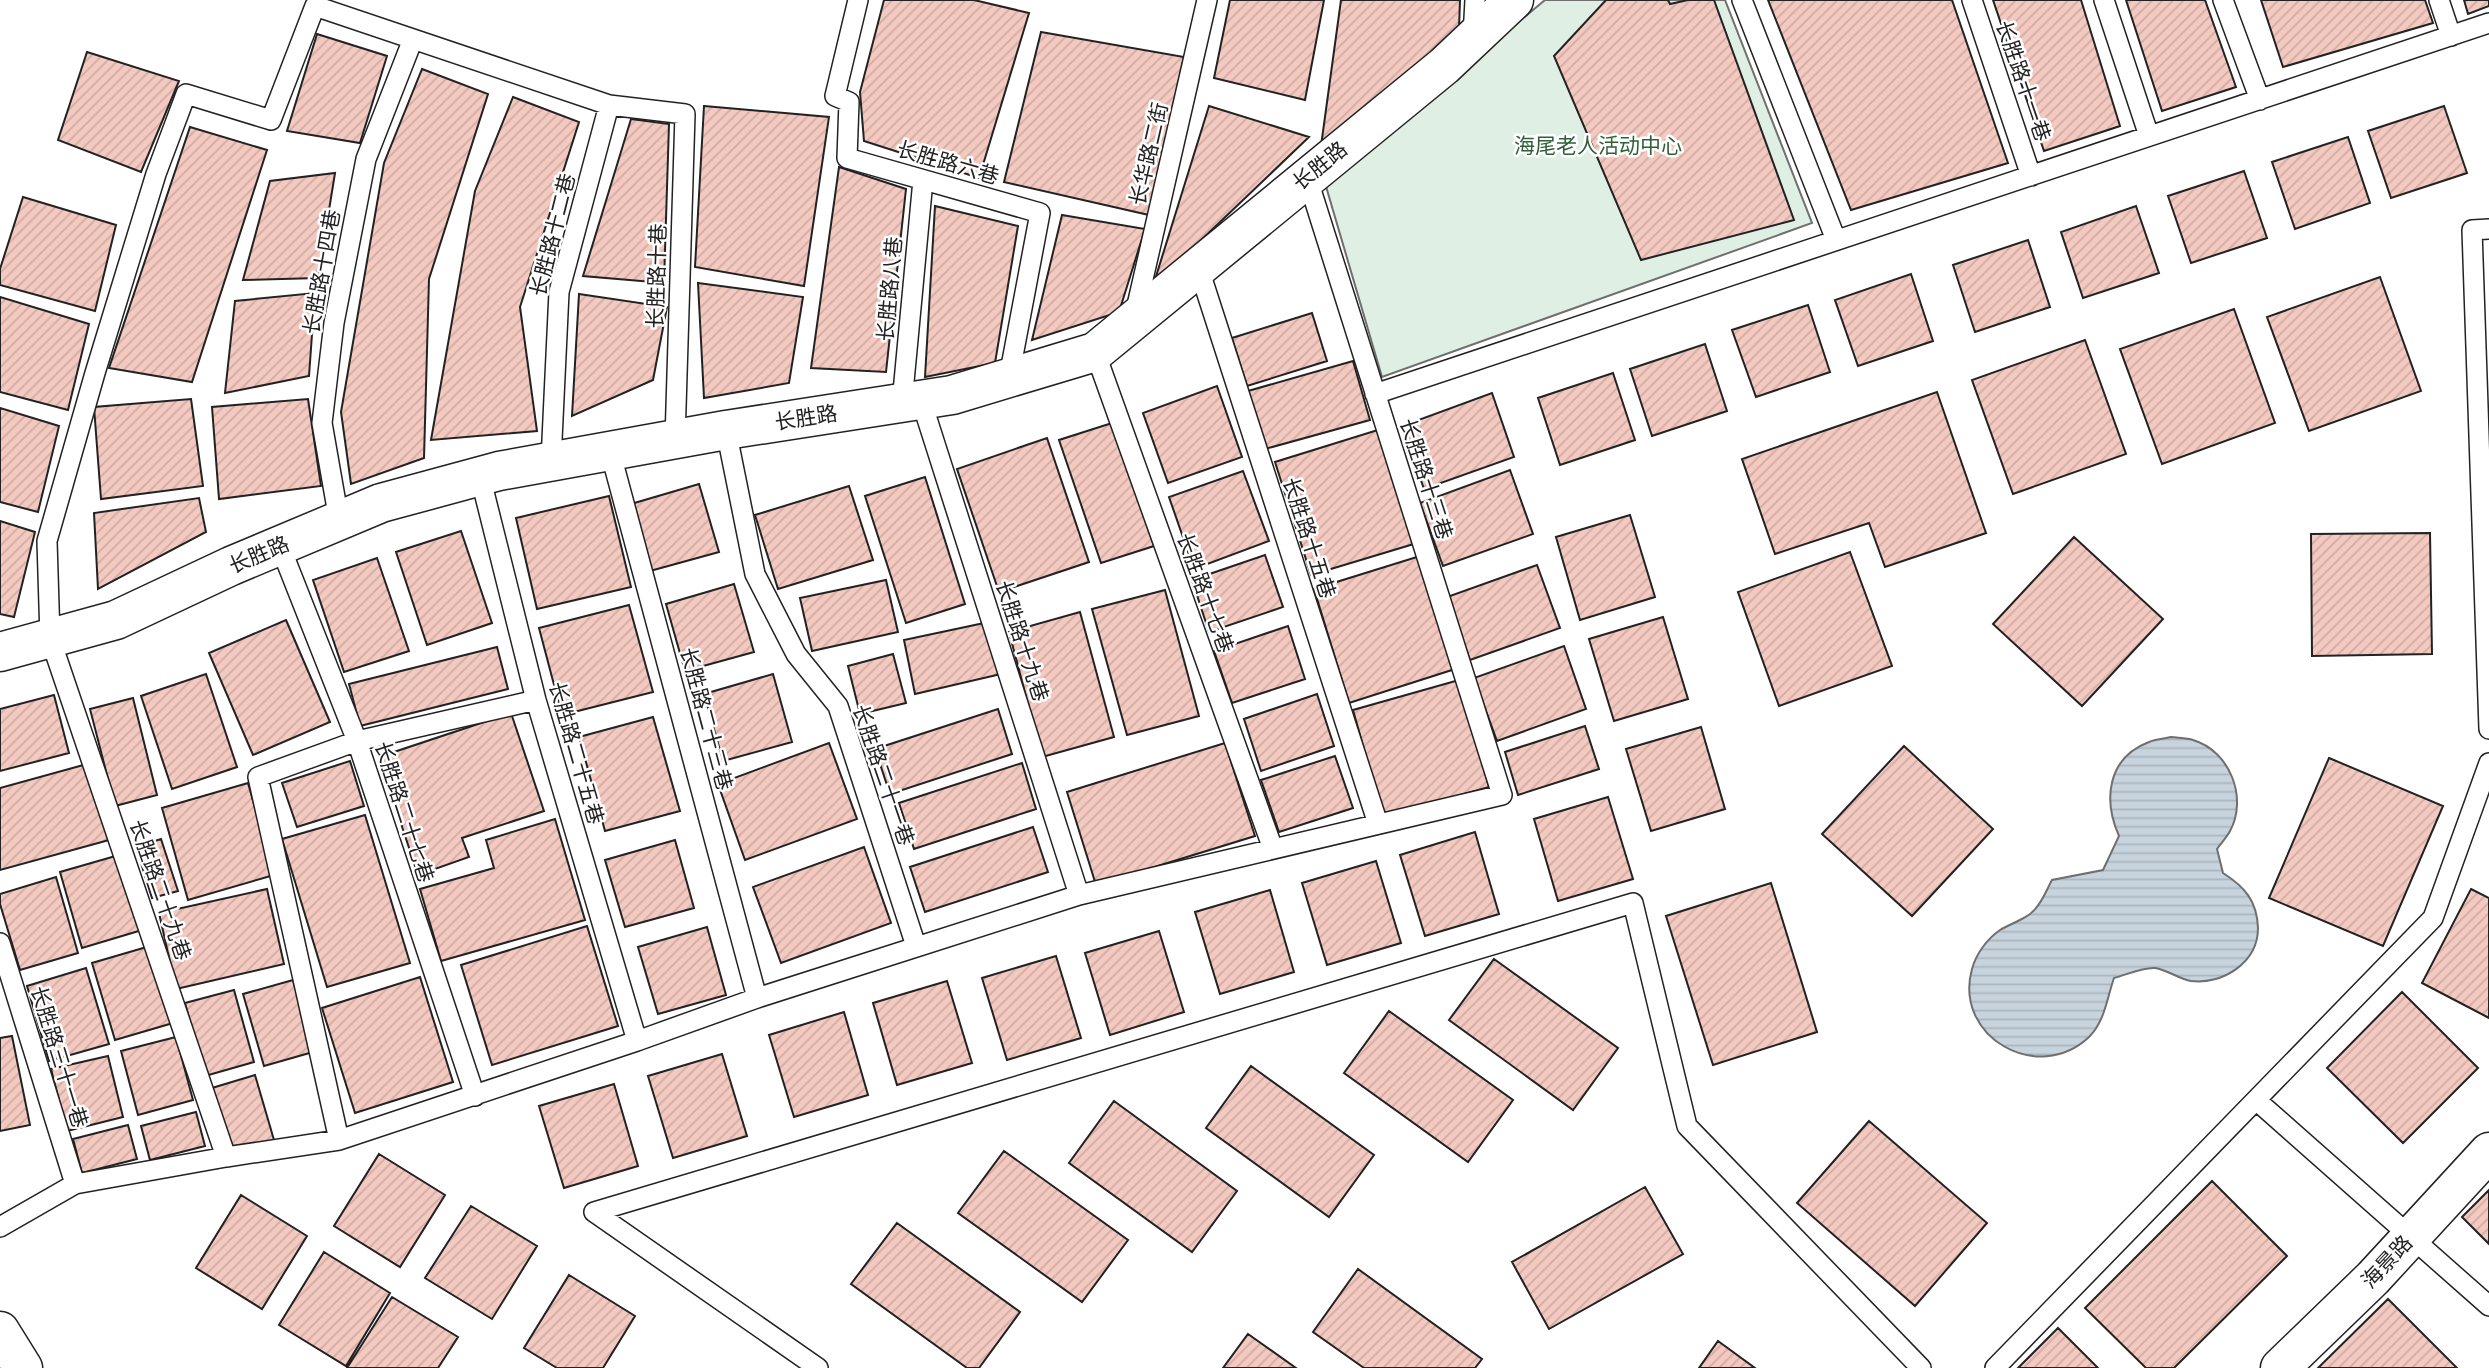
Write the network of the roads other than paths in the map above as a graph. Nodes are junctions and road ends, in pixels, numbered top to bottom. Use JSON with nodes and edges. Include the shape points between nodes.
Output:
{"nodes":[{"id":1,"x":858,"y":0,"type":"edge"},
{"id":2,"x":1207,"y":0,"type":"edge"},
{"id":3,"x":1475,"y":0,"type":"edge"},
{"id":4,"x":1514,"y":0,"type":"edge"},
{"id":5,"x":1742,"y":0,"type":"edge"},
{"id":6,"x":1972,"y":0,"type":"edge"},
{"id":7,"x":2104,"y":0,"type":"edge"},
{"id":8,"x":2223,"y":0,"type":"edge"},
{"id":9,"x":2439,"y":0,"type":"edge"},
{"id":10,"x":2489,"y":23,"type":"edge"},
{"id":11,"x":2451,"y":36,"type":"junction"},
{"id":12,"x":1473,"y":38,"type":"junction"},
{"id":13,"x":413,"y":39,"type":"junction"},
{"id":14,"x":2260,"y":100,"type":"junction"},
{"id":15,"x":609,"y":105,"type":"junction"},
{"id":16,"x":2149,"y":136,"type":"junction"},
{"id":17,"x":2031,"y":176,"type":"junction"},
{"id":18,"x":1307,"y":177,"type":"junction"},
{"id":19,"x":923,"y":180,"type":"junction"},
{"id":20,"x":2489,"y":229,"type":"edge"},
{"id":21,"x":1836,"y":240,"type":"junction"},
{"id":22,"x":1198,"y":266,"type":"junction"},
{"id":23,"x":1134,"y":318,"type":"junction"},
{"id":24,"x":1094,"y":352,"type":"junction"},
{"id":25,"x":1009,"y":377,"type":"junction"},
{"id":26,"x":1375,"y":394,"type":"junction"},
{"id":27,"x":911,"y":402,"type":"junction"},
{"id":28,"x":726,"y":430,"type":"junction"},
{"id":29,"x":675,"y":440,"type":"junction"},
{"id":30,"x":610,"y":451,"type":"junction"},
{"id":31,"x":551,"y":461,"type":"junction"},
{"id":32,"x":480,"y":476,"type":"junction"},
{"id":33,"x":339,"y":520,"type":"junction"},
{"id":34,"x":280,"y":546,"type":"junction"},
{"id":35,"x":50,"y":638,"type":"junction"},
{"id":36,"x":0,"y":652,"type":"edge"},
{"id":37,"x":536,"y":700,"type":"junction"},
{"id":38,"x":2489,"y":729,"type":"edge"},
{"id":39,"x":357,"y":741,"type":"junction"},
{"id":40,"x":2489,"y":763,"type":"edge"},
{"id":41,"x":1378,"y":824,"type":"junction"},
{"id":42,"x":1273,"y":849,"type":"junction"},
{"id":43,"x":1079,"y":895,"type":"junction"},
{"id":44,"x":0,"y":943,"type":"edge"},
{"id":45,"x":916,"y":946,"type":"junction"},
{"id":46,"x":757,"y":998,"type":"junction"},
{"id":47,"x":637,"y":1041,"type":"junction"},
{"id":48,"x":475,"y":1096,"type":"junction"},
{"id":49,"x":2256,"y":1100,"type":"junction"},
{"id":50,"x":339,"y":1140,"type":"junction"},
{"id":51,"x":2489,"y":1152,"type":"edge"},
{"id":52,"x":226,"y":1157,"type":"junction"},
{"id":53,"x":75,"y":1184,"type":"junction"},
{"id":54,"x":0,"y":1227,"type":"edge"},
{"id":55,"x":2411,"y":1236,"type":"junction"},
{"id":56,"x":2489,"y":1306,"type":"edge"},
{"id":57,"x":0,"y":1331,"type":"edge"},
{"id":58,"x":23,"y":1368,"type":"edge"},
{"id":59,"x":818,"y":1368,"type":"edge"},
{"id":60,"x":1920,"y":1368,"type":"edge"},
{"id":61,"x":1995,"y":1368,"type":"edge"},
{"id":62,"x":2280,"y":1368,"type":"edge"}],
"edges":[{"from":1,"to":19,"type":"lane","name":"长胜路六巷","via":[[835,96],[849,102],[847,158]]},
{"from":2,"to":23,"type":"lane","name":"长华路二街"},
{"from":3,"to":12,"type":"lane"},
{"from":4,"to":12,"type":"street","name":"长胜路"},
{"from":5,"to":21,"type":"lane"},
{"from":6,"to":17,"type":"lane","name":"长胜路十一巷"},
{"from":7,"to":16,"type":"lane"},
{"from":8,"to":14,"type":"lane"},
{"from":9,"to":11,"type":"lane"},
{"from":10,"to":11,"type":"lane"},
{"from":11,"to":14,"type":"lane"},
{"from":12,"to":18,"type":"street","name":"长胜路"},
{"from":13,"to":15,"type":"lane"},
{"from":13,"to":33,"type":"lane","name":"长胜路十四巷","via":[[366,159],[334,323],[322,423]]},
{"from":13,"to":35,"type":"lane","name":"长胜路二十九巷","via":[[315,6],[271,120],[186,94],[148,201],[47,541]]},
{"from":14,"to":16,"type":"lane"},
{"from":15,"to":29,"type":"lane","name":"长胜路十巷","via":[[685,114]]},
{"from":15,"to":31,"type":"lane","name":"长胜路十二巷","via":[[559,292]]},
{"from":16,"to":17,"type":"lane"},
{"from":17,"to":21,"type":"lane"},
{"from":18,"to":22,"type":"street","name":"长胜路"},
{"from":18,"to":26,"type":"lane","name":"长胜路十三巷"},
{"from":19,"to":25,"type":"lane","name":"长胜路六巷","via":[[1040,213]]},
{"from":19,"to":27,"type":"lane","name":"长胜路八巷"},
{"from":20,"to":38,"type":"lane","via":[[2472,230]]},
{"from":21,"to":26,"type":"lane"},
{"from":22,"to":23,"type":"street","name":"长胜路"},
{"from":22,"to":41,"type":"lane","name":"长胜路十五巷"},
{"from":23,"to":24,"type":"street","name":"长胜路"},
{"from":24,"to":25,"type":"street","name":"长胜路"},
{"from":24,"to":42,"type":"lane","name":"长胜路十七巷"},
{"from":25,"to":27,"type":"street","name":"长胜路"},
{"from":26,"to":41,"type":"lane","name":"长胜路十三巷","via":[[1502,794]]},
{"from":27,"to":28,"type":"street","name":"长胜路"},
{"from":27,"to":43,"type":"lane","name":"长胜路十九巷"},
{"from":28,"to":29,"type":"street","name":"长胜路"},
{"from":28,"to":45,"type":"lane","name":"长胜路二十一巷","via":[[755,574],[796,654],[838,706]]},
{"from":29,"to":30,"type":"street","name":"长胜路"},
{"from":30,"to":31,"type":"street","name":"长胜路"},
{"from":30,"to":46,"type":"lane","name":"长胜路二十三巷"},
{"from":31,"to":32,"type":"street","name":"长胜路"},
{"from":32,"to":33,"type":"street","name":"长胜路","via":[[381,503]]},
{"from":32,"to":37,"type":"lane","name":"长胜路二十五巷"},
{"from":33,"to":34,"type":"street","name":"长胜路"},
{"from":34,"to":35,"type":"street","name":"长胜路","via":[[116,620]]},
{"from":34,"to":39,"type":"lane","name":"长胜路二十七巷"},
{"from":35,"to":36,"type":"street","name":"长胜路"},
{"from":35,"to":52,"type":"lane","name":"长胜路二十九巷"},
{"from":37,"to":39,"type":"lane"},
{"from":37,"to":47,"type":"lane","name":"长胜路二十五巷"},
{"from":39,"to":48,"type":"lane","name":"长胜路二十七巷"},
{"from":39,"to":50,"type":"lane","via":[[258,777]]},
{"from":40,"to":49,"type":"lane","via":[[2433,918]]},
{"from":41,"to":42,"type":"lane"},
{"from":42,"to":43,"type":"lane"},
{"from":43,"to":45,"type":"lane"},
{"from":44,"to":53,"type":"lane","name":"长胜路三十一巷"},
{"from":45,"to":46,"type":"lane"},
{"from":46,"to":47,"type":"lane"},
{"from":47,"to":48,"type":"lane"},
{"from":48,"to":50,"type":"lane"},
{"from":49,"to":55,"type":"lane"},
{"from":49,"to":61,"type":"lane"},
{"from":50,"to":52,"type":"lane"},
{"from":51,"to":55,"type":"street","name":"海景路"},
{"from":52,"to":53,"type":"lane"},
{"from":53,"to":54,"type":"lane"},
{"from":55,"to":56,"type":"lane"},
{"from":55,"to":62,"type":"street","name":"海景路"},
{"from":57,"to":58,"type":"street"},
{"from":59,"to":60,"type":"lane","via":[[594,1212],[1633,903],[1687,1126]]}]}
